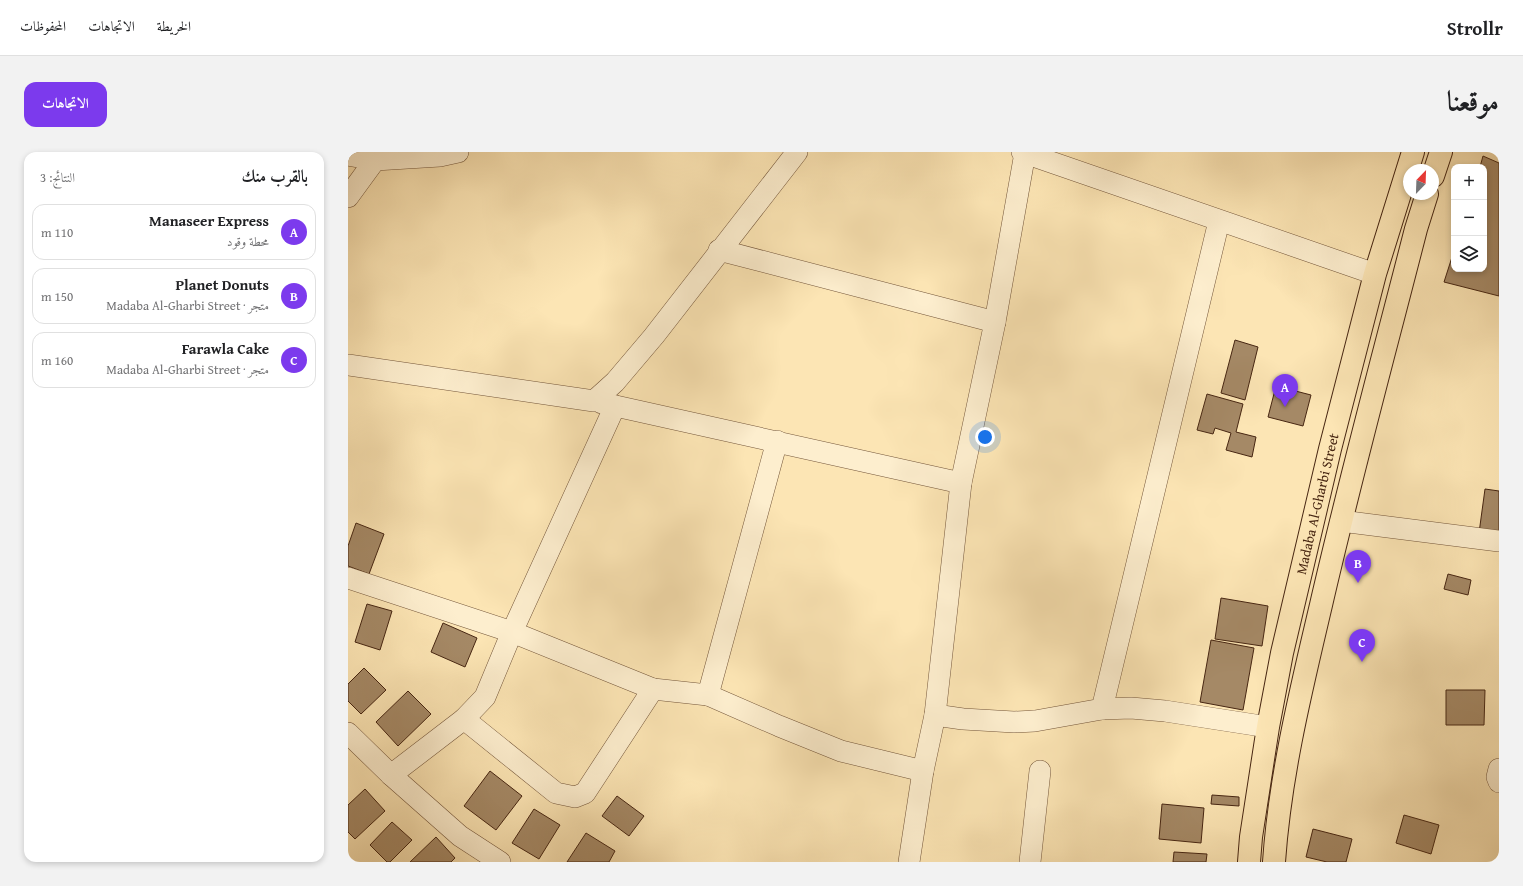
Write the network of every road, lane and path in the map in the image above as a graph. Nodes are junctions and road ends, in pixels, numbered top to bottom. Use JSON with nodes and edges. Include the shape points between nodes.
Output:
{"nodes":[{"id":1,"x":458,"y":152,"type":"edge"},
{"id":2,"x":797,"y":152,"type":"edge"},
{"id":3,"x":1413,"y":152,"type":"edge"},
{"id":4,"x":1441,"y":152,"type":"edge"},
{"id":5,"x":1024,"y":153,"type":"edge"},
{"id":6,"x":348,"y":155,"type":"edge"},
{"id":7,"x":376,"y":160,"type":"junction"},
{"id":8,"x":1437,"y":164,"type":"edge"},
{"id":9,"x":348,"y":198,"type":"edge"},
{"id":10,"x":1425,"y":200,"type":"edge"},
{"id":11,"x":1219,"y":221,"type":"junction"},
{"id":12,"x":719,"y":250,"type":"junction"},
{"id":13,"x":1375,"y":274,"type":"junction"},
{"id":14,"x":995,"y":322,"type":"junction"},
{"id":15,"x":348,"y":365,"type":"edge"},
{"id":16,"x":1346,"y":386,"type":"junction"},
{"id":17,"x":1374,"y":393,"type":"junction"},
{"id":18,"x":594,"y":401,"type":"junction"},
{"id":19,"x":615,"y":406,"type":"junction"},
{"id":20,"x":777,"y":441,"type":"junction"},
{"id":21,"x":961,"y":483,"type":"junction"},
{"id":22,"x":1341,"y":521,"type":"junction"},
{"id":23,"x":1499,"y":541,"type":"edge"},
{"id":24,"x":348,"y":578,"type":"edge"},
{"id":25,"x":512,"y":632,"type":"junction"},
{"id":26,"x":653,"y":690,"type":"junction"},
{"id":27,"x":708,"y":695,"type":"junction"},
{"id":28,"x":1102,"y":709,"type":"junction"},
{"id":29,"x":935,"y":714,"type":"junction"},
{"id":30,"x":464,"y":719,"type":"junction"},
{"id":31,"x":1268,"y":727,"type":"junction"},
{"id":32,"x":348,"y":733,"type":"edge"},
{"id":33,"x":923,"y":771,"type":"junction"},
{"id":34,"x":1040,"y":772,"type":"dead end"},
{"id":35,"x":391,"y":776,"type":"junction"},
{"id":36,"x":500,"y":862,"type":"edge"},
{"id":37,"x":909,"y":862,"type":"edge"},
{"id":38,"x":1030,"y":862,"type":"edge"},
{"id":39,"x":1249,"y":862,"type":"edge"},
{"id":40,"x":1274,"y":862,"type":"edge"}],
"edges":[{"from":1,"to":7,"type":"street","via":[[440,156]]},
{"from":2,"to":12,"type":"street"},
{"from":3,"to":13,"type":"main road","name":"Madaba Al-Gharbi Street"},
{"from":4,"to":8,"type":"main road"},
{"from":5,"to":11,"type":"street"},
{"from":5,"to":14,"type":"street"},
{"from":6,"to":7,"type":"street"},
{"from":7,"to":9,"type":"street"},
{"from":10,"to":17,"type":"main road","name":"Madaba Al-Gharbi Street"},
{"from":11,"to":13,"type":"street"},
{"from":11,"to":28,"type":"street"},
{"from":12,"to":14,"type":"street"},
{"from":12,"to":18,"type":"street","via":[[654,336],[615,382]]},
{"from":13,"to":16,"type":"main road","name":"Madaba Al-Gharbi Street"},
{"from":14,"to":21,"type":"street"},
{"from":15,"to":18,"type":"street"},
{"from":16,"to":17,"type":"main road"},
{"from":16,"to":31,"type":"main road","name":"Madaba Al-Gharbi Street","via":[[1282,653]]},
{"from":17,"to":22,"type":"main road","name":"Madaba Al-Gharbi Street"},
{"from":18,"to":19,"type":"street"},
{"from":19,"to":20,"type":"street"},
{"from":19,"to":25,"type":"street"},
{"from":20,"to":21,"type":"street"},
{"from":20,"to":27,"type":"street"},
{"from":21,"to":29,"type":"street"},
{"from":22,"to":23,"type":"street"},
{"from":22,"to":40,"type":"main road","name":"Madaba Al-Gharbi Street","via":[[1288,751]]},
{"from":24,"to":25,"type":"street"},
{"from":25,"to":26,"type":"street"},
{"from":25,"to":30,"type":"street","via":[[485,697]]},
{"from":26,"to":27,"type":"street"},
{"from":26,"to":30,"type":"street","via":[[585,793],[575,797],[556,793]]},
{"from":27,"to":33,"type":"street","via":[[841,751]]},
{"from":28,"to":29,"type":"street","via":[[1014,722],[963,720]]},
{"from":28,"to":31,"type":"street","via":[[1165,711]]},
{"from":29,"to":33,"type":"street"},
{"from":30,"to":35,"type":"street"},
{"from":31,"to":39,"type":"main road","name":"Madaba Al-Gharbi Street"},
{"from":32,"to":35,"type":"street"},
{"from":33,"to":37,"type":"street"},
{"from":34,"to":38,"type":"street"},
{"from":35,"to":36,"type":"street","via":[[460,836]]}]}
